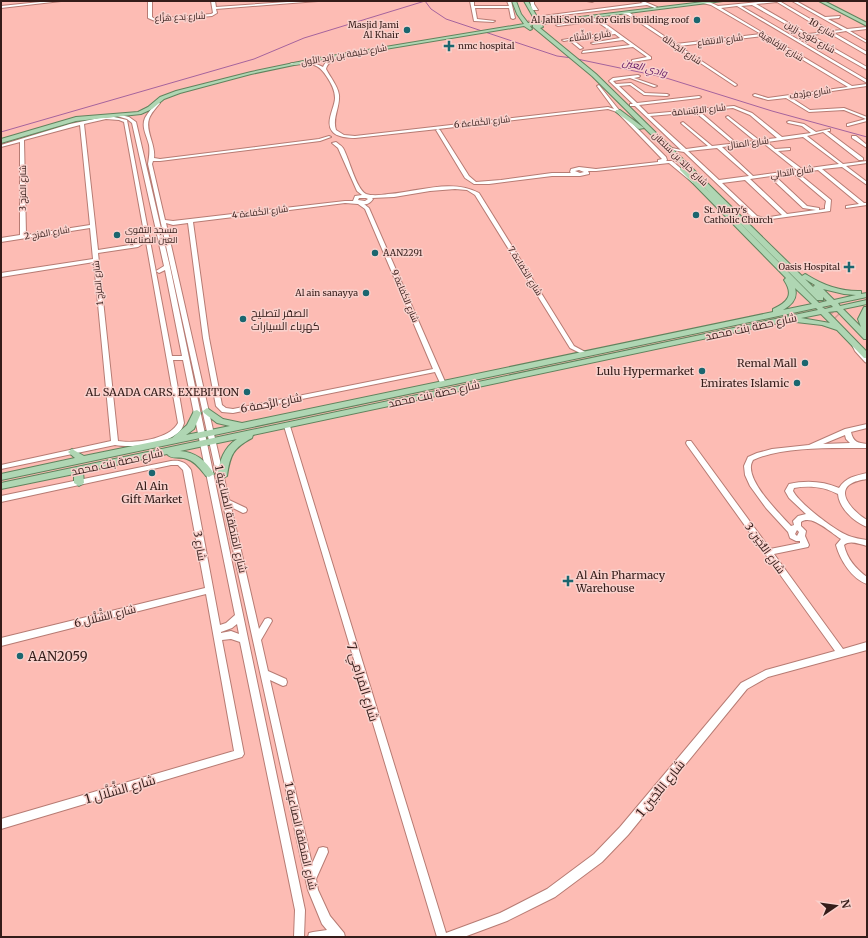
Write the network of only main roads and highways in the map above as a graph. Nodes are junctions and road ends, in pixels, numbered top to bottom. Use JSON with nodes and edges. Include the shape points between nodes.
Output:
{"nodes":[{"id":1,"x":514,"y":1,"type":"edge"},
{"id":2,"x":518,"y":1,"type":"edge"},
{"id":3,"x":522,"y":1,"type":"edge"},
{"id":4,"x":526,"y":1,"type":"edge"},
{"id":5,"x":721,"y":1,"type":"edge"},
{"id":6,"x":821,"y":1,"type":"edge"},
{"id":7,"x":828,"y":1,"type":"edge"},
{"id":8,"x":705,"y":2,"type":"edge"},
{"id":9,"x":533,"y":5,"type":"edge"},
{"id":10,"x":648,"y":7,"type":"junction"},
{"id":11,"x":664,"y":13,"type":"dead end"},
{"id":12,"x":522,"y":17,"type":"junction"},
{"id":13,"x":587,"y":17,"type":"junction"},
{"id":14,"x":598,"y":17,"type":"junction"},
{"id":15,"x":532,"y":22,"type":"junction"},
{"id":16,"x":867,"y":22,"type":"edge"},
{"id":17,"x":513,"y":24,"type":"junction"},
{"id":18,"x":867,"y":27,"type":"edge"},
{"id":19,"x":494,"y":29,"type":"junction"},
{"id":20,"x":468,"y":33,"type":"junction"},
{"id":21,"x":553,"y":39,"type":"junction"},
{"id":22,"x":558,"y":47,"type":"junction"},
{"id":23,"x":580,"y":66,"type":"junction"},
{"id":24,"x":230,"y":75,"type":"junction"},
{"id":25,"x":239,"y":76,"type":"junction"},
{"id":26,"x":618,"y":111,"type":"road end"},
{"id":27,"x":641,"y":128,"type":"junction"},
{"id":28,"x":1,"y":140,"type":"edge"},
{"id":29,"x":725,"y":202,"type":"junction"},
{"id":30,"x":716,"y":203,"type":"junction"},
{"id":31,"x":782,"y":270,"type":"junction"},
{"id":32,"x":805,"y":276,"type":"junction"},
{"id":33,"x":867,"y":292,"type":"edge"},
{"id":34,"x":867,"y":295,"type":"edge"},
{"id":35,"x":867,"y":302,"type":"edge"},
{"id":36,"x":819,"y":304,"type":"junction"},
{"id":37,"x":867,"y":309,"type":"edge"},
{"id":38,"x":835,"y":311,"type":"junction"},
{"id":39,"x":770,"y":316,"type":"junction"},
{"id":40,"x":784,"y":320,"type":"junction"},
{"id":41,"x":840,"y":329,"type":"junction"},
{"id":42,"x":867,"y":332,"type":"edge"},
{"id":43,"x":867,"y":337,"type":"edge"},
{"id":44,"x":867,"y":344,"type":"edge"},
{"id":45,"x":867,"y":351,"type":"edge"},
{"id":46,"x":867,"y":356,"type":"edge"},
{"id":47,"x":207,"y":411,"type":"road end"},
{"id":48,"x":197,"y":413,"type":"road end"},
{"id":49,"x":246,"y":426,"type":"junction"},
{"id":50,"x":265,"y":430,"type":"junction"},
{"id":51,"x":213,"y":437,"type":"junction"},
{"id":52,"x":202,"y":439,"type":"junction"},
{"id":53,"x":169,"y":441,"type":"junction"},
{"id":54,"x":72,"y":452,"type":"road end"},
{"id":55,"x":156,"y":453,"type":"junction"},
{"id":56,"x":83,"y":460,"type":"junction"},
{"id":57,"x":78,"y":470,"type":"junction"},
{"id":58,"x":209,"y":474,"type":"road end"},
{"id":59,"x":222,"y":476,"type":"road end"},
{"id":60,"x":1,"y":477,"type":"edge"},
{"id":61,"x":79,"y":483,"type":"road end"},
{"id":62,"x":1,"y":486,"type":"edge"}],
"edges":[{"from":1,"to":12,"type":"main road"},
{"from":2,"to":15,"type":"main road","name":"شارع خالِد بن سلطان"},
{"from":3,"to":15,"type":"main road","name":"شارع خالِد بن سلطان"},
{"from":4,"to":15,"type":"main road"},
{"from":5,"to":8,"type":"main road","name":"شارع خليفة بن زايد الأول"},
{"from":6,"to":18,"type":"main road"},
{"from":7,"to":16,"type":"main road"},
{"from":8,"to":10,"type":"main road","name":"شارع خليفة بن زايد الأول"},
{"from":8,"to":10,"type":"main road","name":"شارع خليفة بن زايد الأول"},
{"from":9,"to":15,"type":"main road","via":[[535,12]]},
{"from":10,"to":11,"type":"main road"},
{"from":10,"to":14,"type":"main road","name":"شارع خليفة بن زايد الأول"},
{"from":10,"to":14,"type":"main road","name":"شارع خليفة بن زايد الأول","via":[[630,13]]},
{"from":12,"to":15,"type":"main road"},
{"from":12,"to":17,"type":"main road"},
{"from":13,"to":14,"type":"main road","name":"شارع خليفة بن زايد الأول"},
{"from":13,"to":15,"type":"main road","name":"شارع خليفة بن زايد الأول"},
{"from":13,"to":15,"type":"main road"},
{"from":13,"to":21,"type":"main road","via":[[544,24]]},
{"from":14,"to":15,"type":"main road"},
{"from":15,"to":17,"type":"main road","name":"شارع خليفة بن زايد الأول"},
{"from":15,"to":19,"type":"main road","name":"شارع خليفة بن زايد الأول"},
{"from":15,"to":19,"type":"main road","via":[[532,32],[525,28]]},
{"from":15,"to":21,"type":"main road"},
{"from":15,"to":22,"type":"main road","name":"شارع خالِد بن سلطان"},
{"from":17,"to":19,"type":"main road","name":"شارع خليفة بن زايد الأول"},
{"from":19,"to":20,"type":"main road","name":"شارع خليفة بن زايد الأول"},
{"from":20,"to":24,"type":"main road","name":"شارع خليفة بن زايد الأول","via":[[333,54]]},
{"from":20,"to":25,"type":"main road","name":"شارع خليفة بن زايد الأول"},
{"from":21,"to":22,"type":"main road"},
{"from":22,"to":23,"type":"main road"},
{"from":22,"to":23,"type":"main road","name":"شارع خالِد بن سلطان"},
{"from":23,"to":27,"type":"main road","name":"شارع خالِد بن سلطان"},
{"from":23,"to":29,"type":"main road","name":"شارع خالِد بن سلطان","via":[[625,105]]},
{"from":24,"to":25,"type":"main road","via":[[209,81]]},
{"from":24,"to":28,"type":"main road","name":"شارع خليفة بن زايد الأول","via":[[177,89],[138,111],[76,117]]},
{"from":25,"to":28,"type":"main road","name":"شارع خليفة بن زايد الأول","via":[[174,93],[144,111],[72,120]]},
{"from":26,"to":27,"type":"main road"},
{"from":27,"to":30,"type":"main road","name":"شارع خالِد بن سلطان"},
{"from":29,"to":32,"type":"main road","via":[[744,216]]},
{"from":29,"to":36,"type":"main road","name":"شارع خالِد بن سلطان"},
{"from":30,"to":31,"type":"main road"},
{"from":30,"to":36,"type":"main road","name":"شارع خالِد بن سلطان"},
{"from":31,"to":36,"type":"main road"},
{"from":31,"to":39,"type":"main road","via":[[791,285],[793,297],[786,306]]},
{"from":32,"to":33,"type":"main road","via":[[833,290]]},
{"from":32,"to":38,"type":"main road"},
{"from":34,"to":38,"type":"main road","name":"شارع حصة بنت محمد"},
{"from":35,"to":38,"type":"main road","name":"شارع حصة بنت محمد"},
{"from":36,"to":38,"type":"main road","name":"شارع حصة بنت محمد"},
{"from":36,"to":39,"type":"main road","name":"شارع حصة بنت محمد"},
{"from":36,"to":40,"type":"main road","name":"شارع حصة بنت محمد"},
{"from":36,"to":41,"type":"main road"},
{"from":37,"to":42,"type":"main road","via":[[862,320]]},
{"from":38,"to":43,"type":"main road"},
{"from":38,"to":44,"type":"main road"},
{"from":38,"to":45,"type":"main road"},
{"from":39,"to":49,"type":"main road","name":"شارع حصة بنت محمد"},
{"from":40,"to":41,"type":"main road","via":[[820,323]]},
{"from":40,"to":50,"type":"main road","name":"شارع حصة بنت محمد"},
{"from":41,"to":46,"type":"main road"},
{"from":47,"to":49,"type":"main road","via":[[222,422]]},
{"from":48,"to":53,"type":"main road","via":[[189,429]]},
{"from":49,"to":51,"type":"main road","name":"شارع حصة بنت محمد"},
{"from":50,"to":51,"type":"main road","name":"شارع حصة بنت محمد"},
{"from":50,"to":59,"type":"main road","via":[[241,440],[231,448],[224,459]]},
{"from":51,"to":52,"type":"main road","name":"شارع حصة بنت محمد"},
{"from":52,"to":53,"type":"main road","name":"شارع حصة بنت محمد"},
{"from":52,"to":55,"type":"main road","name":"شارع حصة بنت محمد"},
{"from":53,"to":56,"type":"main road","name":"شارع حصة بنت محمد"},
{"from":54,"to":56,"type":"main road"},
{"from":55,"to":57,"type":"main road","name":"شارع حصة بنت محمد"},
{"from":55,"to":58,"type":"main road","via":[[191,456],[201,462]]},
{"from":56,"to":60,"type":"main road","name":"شارع حصة بنت محمد"},
{"from":57,"to":61,"type":"main road"},
{"from":57,"to":62,"type":"main road","name":"شارع حصة بنت محمد"}]}
